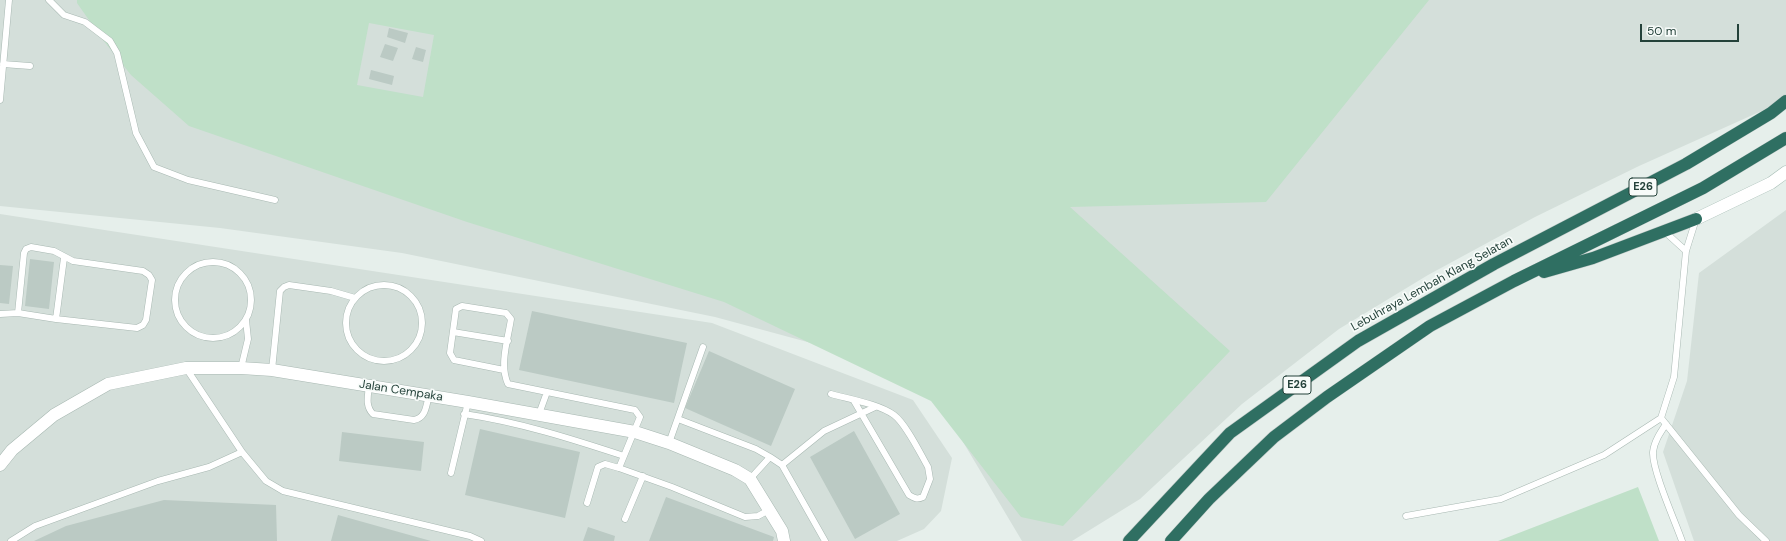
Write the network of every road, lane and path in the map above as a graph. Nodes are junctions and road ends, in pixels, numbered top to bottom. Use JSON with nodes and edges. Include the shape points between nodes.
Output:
{"nodes":[{"id":1,"x":9,"y":0,"type":"edge"},
{"id":2,"x":49,"y":0,"type":"edge"},
{"id":3,"x":2,"y":45,"type":"edge"},
{"id":4,"x":3,"y":64,"type":"junction"},
{"id":5,"x":30,"y":66,"type":"dead end"},
{"id":6,"x":0,"y":100,"type":"edge"},
{"id":7,"x":1786,"y":101,"type":"edge"},
{"id":8,"x":1786,"y":138,"type":"edge"},
{"id":9,"x":1786,"y":172,"type":"edge"},
{"id":10,"x":275,"y":200,"type":"dead end"},
{"id":11,"x":1696,"y":219,"type":"junction"},
{"id":12,"x":1664,"y":231,"type":"junction"},
{"id":13,"x":1686,"y":251,"type":"junction"},
{"id":14,"x":64,"y":258,"type":"junction"},
{"id":15,"x":1514,"y":281,"type":"junction"},
{"id":16,"x":355,"y":298,"type":"junction"},
{"id":17,"x":18,"y":313,"type":"junction"},
{"id":18,"x":0,"y":314,"type":"edge"},
{"id":19,"x":56,"y":319,"type":"junction"},
{"id":20,"x":246,"y":320,"type":"junction"},
{"id":21,"x":453,"y":332,"type":"junction"},
{"id":22,"x":508,"y":341,"type":"junction"},
{"id":23,"x":703,"y":347,"type":"dead end"},
{"id":24,"x":186,"y":368,"type":"junction"},
{"id":25,"x":241,"y":368,"type":"junction"},
{"id":26,"x":272,"y":370,"type":"junction"},
{"id":27,"x":504,"y":370,"type":"junction"},
{"id":28,"x":369,"y":385,"type":"junction"},
{"id":29,"x":547,"y":392,"type":"junction"},
{"id":30,"x":831,"y":394,"type":"dead end"},
{"id":31,"x":429,"y":395,"type":"junction"},
{"id":32,"x":854,"y":401,"type":"junction"},
{"id":33,"x":468,"y":402,"type":"junction"},
{"id":34,"x":875,"y":407,"type":"junction"},
{"id":35,"x":862,"y":413,"type":"junction"},
{"id":36,"x":464,"y":414,"type":"junction"},
{"id":37,"x":539,"y":414,"type":"junction"},
{"id":38,"x":1661,"y":418,"type":"junction"},
{"id":39,"x":678,"y":419,"type":"junction"},
{"id":40,"x":1666,"y":424,"type":"junction"},
{"id":41,"x":635,"y":432,"type":"junction"},
{"id":42,"x":670,"y":443,"type":"junction"},
{"id":43,"x":242,"y":452,"type":"junction"},
{"id":44,"x":624,"y":456,"type":"junction"},
{"id":45,"x":770,"y":457,"type":"junction"},
{"id":46,"x":0,"y":465,"type":"edge"},
{"id":47,"x":782,"y":466,"type":"junction"},
{"id":48,"x":619,"y":468,"type":"junction"},
{"id":49,"x":451,"y":474,"type":"dead end"},
{"id":50,"x":643,"y":476,"type":"junction"},
{"id":51,"x":750,"y":479,"type":"junction"},
{"id":52,"x":587,"y":503,"type":"dead end"},
{"id":53,"x":769,"y":510,"type":"junction"},
{"id":54,"x":1406,"y":516,"type":"dead end"},
{"id":55,"x":624,"y":519,"type":"dead end"},
{"id":56,"x":11,"y":541,"type":"edge"},
{"id":57,"x":482,"y":541,"type":"edge"},
{"id":58,"x":784,"y":541,"type":"edge"},
{"id":59,"x":825,"y":541,"type":"edge"},
{"id":60,"x":1129,"y":541,"type":"edge"},
{"id":61,"x":1170,"y":541,"type":"edge"},
{"id":62,"x":1682,"y":541,"type":"edge"},
{"id":63,"x":1766,"y":541,"type":"edge"}],
"edges":[{"from":1,"to":3,"type":"lane"},
{"from":2,"to":10,"type":"lane","via":[[64,14],[85,22],[110,41],[117,54],[136,133],[154,167],[188,180]]},
{"from":3,"to":4,"type":"lane"},
{"from":4,"to":5,"type":"lane"},
{"from":4,"to":6,"type":"lane"},
{"from":7,"to":60,"type":"highway","name":"Lebuhraya Lembah Klang Selatan","number":"E26","via":[[1771,113],[1686,164],[1494,264],[1358,341],[1230,433]]},
{"from":8,"to":15,"type":"highway","number":"E26","via":[[1702,188]]},
{"from":9,"to":11,"type":"street","via":[[1771,183]]},
{"from":11,"to":12,"type":"highway"},
{"from":11,"to":13,"type":"lane"},
{"from":12,"to":13,"type":"lane"},
{"from":12,"to":15,"type":"highway","via":[[1593,258]]},
{"from":13,"to":38,"type":"lane","via":[[1674,377]]},
{"from":14,"to":17,"type":"lane","via":[[54,251],[31,247],[26,249]]},
{"from":14,"to":19,"type":"lane"},
{"from":14,"to":19,"type":"lane","via":[[143,271],[149,274],[152,280],[146,320],[137,328]]},
{"from":15,"to":61,"type":"highway","number":"E26","via":[[1430,326],[1274,437],[1209,499]]},
{"from":16,"to":16,"type":"lane","via":[[375,285],[387,284],[399,287],[409,294],[422,314],[420,338],[413,348],[402,357],[390,361],[376,361],[358,352],[347,336],[345,322],[347,309]]},
{"from":16,"to":26,"type":"lane","via":[[331,291],[289,285],[284,287],[280,291]]},
{"from":17,"to":18,"type":"lane"},
{"from":17,"to":19,"type":"lane"},
{"from":20,"to":20,"type":"lane","via":[[237,330],[226,336],[199,336],[188,329],[175,306],[180,280],[188,271],[210,262],[222,262],[234,267],[243,275],[252,297],[251,309]]},
{"from":20,"to":25,"type":"lane","via":[[248,339]]},
{"from":21,"to":22,"type":"lane"},
{"from":21,"to":22,"type":"lane","via":[[456,309],[462,306],[506,313],[511,319]]},
{"from":21,"to":27,"type":"lane","via":[[450,353],[454,360]]},
{"from":22,"to":27,"type":"lane"},
{"from":23,"to":39,"type":"lane"},
{"from":24,"to":25,"type":"street","name":"Jalan Cempaka"},
{"from":24,"to":43,"type":"lane"},
{"from":24,"to":46,"type":"street","name":"Jalan Cempaka","via":[[108,384],[54,415],[12,450]]},
{"from":25,"to":26,"type":"street","name":"Jalan Cempaka"},
{"from":26,"to":28,"type":"street","name":"Jalan Cempaka"},
{"from":27,"to":29,"type":"lane","via":[[508,384]]},
{"from":28,"to":31,"type":"street","name":"Jalan Cempaka"},
{"from":28,"to":31,"type":"lane","via":[[367,404],[373,414],[420,419]]},
{"from":29,"to":37,"type":"lane"},
{"from":29,"to":41,"type":"lane","via":[[635,410],[640,417]]},
{"from":30,"to":32,"type":"lane"},
{"from":31,"to":33,"type":"street","name":"Jalan Cempaka"},
{"from":32,"to":34,"type":"lane"},
{"from":32,"to":35,"type":"lane"},
{"from":33,"to":36,"type":"lane"},
{"from":33,"to":37,"type":"street","name":"Jalan Cempaka"},
{"from":34,"to":35,"type":"lane"},
{"from":34,"to":35,"type":"lane","via":[[900,421],[928,467],[930,480],[923,497],[919,499],[909,494]]},
{"from":35,"to":47,"type":"lane","via":[[824,431]]},
{"from":36,"to":44,"type":"lane","via":[[549,432]]},
{"from":36,"to":49,"type":"lane"},
{"from":37,"to":41,"type":"street","name":"Jalan Cempaka"},
{"from":38,"to":40,"type":"lane"},
{"from":38,"to":54,"type":"lane","via":[[1604,455],[1501,499]]},
{"from":39,"to":42,"type":"lane"},
{"from":39,"to":45,"type":"lane","via":[[756,449]]},
{"from":40,"to":62,"type":"lane","via":[[1656,441],[1653,453]]},
{"from":40,"to":63,"type":"lane","via":[[1740,515]]},
{"from":41,"to":42,"type":"street","name":"Jalan Cempaka"},
{"from":41,"to":44,"type":"lane"},
{"from":42,"to":51,"type":"street","name":"Jalan Cempaka","via":[[735,470]]},
{"from":43,"to":56,"type":"lane","via":[[208,467],[158,481],[35,526]]},
{"from":43,"to":57,"type":"lane","via":[[266,481],[283,491]]},
{"from":44,"to":48,"type":"lane"},
{"from":45,"to":47,"type":"lane"},
{"from":45,"to":51,"type":"lane"},
{"from":47,"to":59,"type":"lane"},
{"from":48,"to":50,"type":"lane"},
{"from":48,"to":52,"type":"lane","via":[[604,464],[598,467]]},
{"from":50,"to":53,"type":"lane","via":[[745,517],[758,516]]},
{"from":50,"to":55,"type":"lane"},
{"from":51,"to":53,"type":"street","name":"Jalan Cempaka"},
{"from":53,"to":58,"type":"street","name":"Jalan Cempaka","via":[[782,531]]}]}
